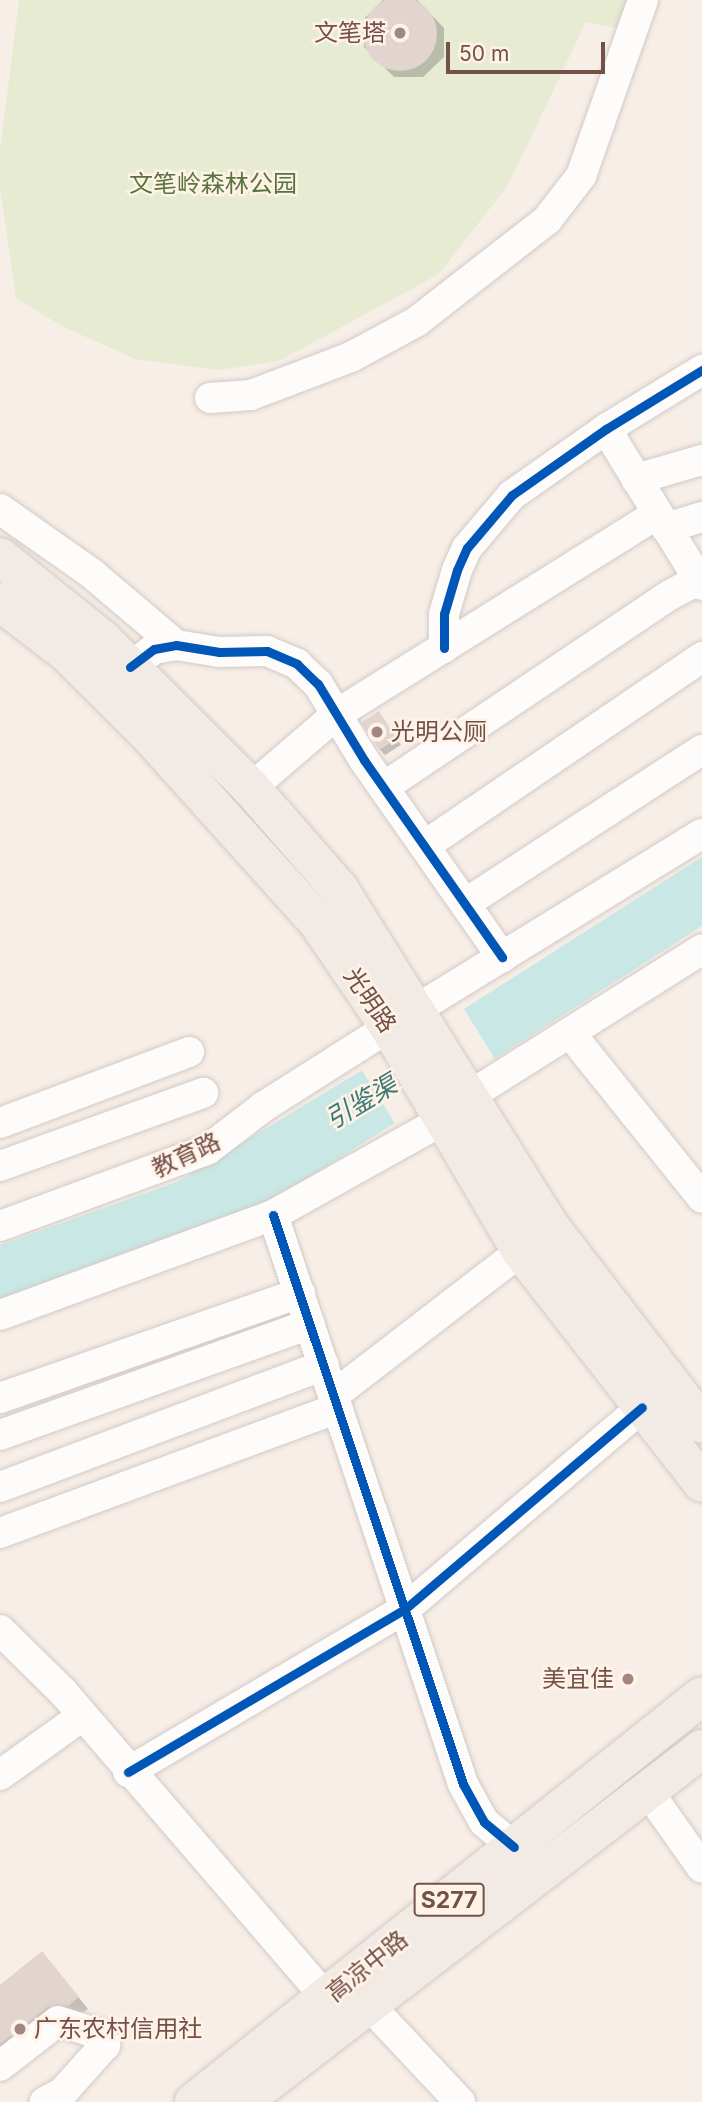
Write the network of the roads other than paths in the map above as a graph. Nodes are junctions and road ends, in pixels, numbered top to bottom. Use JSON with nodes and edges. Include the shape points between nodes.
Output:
{"nodes":[{"id":1,"x":643,"y":0,"type":"edge"},
{"id":2,"x":702,"y":370,"type":"edge"},
{"id":3,"x":210,"y":398,"type":"dead end"},
{"id":4,"x":606,"y":429,"type":"junction"},
{"id":5,"x":702,"y":460,"type":"edge"},
{"id":6,"x":636,"y":479,"type":"junction"},
{"id":7,"x":0,"y":509,"type":"edge"},
{"id":8,"x":702,"y":517,"type":"edge"},
{"id":9,"x":662,"y":521,"type":"junction"},
{"id":10,"x":0,"y":557,"type":"edge"},
{"id":11,"x":701,"y":581,"type":"edge"},
{"id":12,"x":0,"y":601,"type":"edge"},
{"id":13,"x":176,"y":645,"type":"junction"},
{"id":14,"x":444,"y":648,"type":"junction"},
{"id":15,"x":702,"y":657,"type":"edge"},
{"id":16,"x":130,"y":667,"type":"junction"},
{"id":17,"x":337,"y":714,"type":"junction"},
{"id":18,"x":702,"y":750,"type":"edge"},
{"id":19,"x":384,"y":786,"type":"junction"},
{"id":20,"x":251,"y":788,"type":"junction"},
{"id":21,"x":702,"y":834,"type":"edge"},
{"id":22,"x":427,"y":844,"type":"junction"},
{"id":23,"x":466,"y":903,"type":"junction"},
{"id":24,"x":702,"y":949,"type":"edge"},
{"id":25,"x":502,"y":957,"type":"junction"},
{"id":26,"x":406,"y":1024,"type":"junction"},
{"id":27,"x":570,"y":1033,"type":"junction"},
{"id":28,"x":189,"y":1052,"type":"dead end"},
{"id":29,"x":203,"y":1093,"type":"dead end"},
{"id":30,"x":451,"y":1100,"type":"junction"},
{"id":31,"x":0,"y":1123,"type":"edge"},
{"id":32,"x":0,"y":1166,"type":"edge"},
{"id":33,"x":702,"y":1198,"type":"edge"},
{"id":34,"x":273,"y":1215,"type":"junction"},
{"id":35,"x":0,"y":1226,"type":"edge"},
{"id":36,"x":521,"y":1251,"type":"junction"},
{"id":37,"x":300,"y":1293,"type":"junction"},
{"id":38,"x":0,"y":1315,"type":"edge"},
{"id":39,"x":310,"y":1324,"type":"junction"},
{"id":40,"x":324,"y":1365,"type":"junction"},
{"id":41,"x":0,"y":1398,"type":"edge"},
{"id":42,"x":336,"y":1402,"type":"junction"},
{"id":43,"x":642,"y":1407,"type":"junction"},
{"id":44,"x":702,"y":1424,"type":"edge"},
{"id":45,"x":0,"y":1435,"type":"edge"},
{"id":46,"x":702,"y":1483,"type":"edge"},
{"id":47,"x":0,"y":1488,"type":"edge"},
{"id":48,"x":0,"y":1533,"type":"edge"},
{"id":49,"x":405,"y":1609,"type":"junction"},
{"id":50,"x":0,"y":1630,"type":"edge"},
{"id":51,"x":702,"y":1696,"type":"edge"},
{"id":52,"x":82,"y":1716,"type":"junction"},
{"id":53,"x":702,"y":1749,"type":"edge"},
{"id":54,"x":128,"y":1772,"type":"junction"},
{"id":55,"x":0,"y":1775,"type":"edge"},
{"id":56,"x":647,"y":1790,"type":"junction"},
{"id":57,"x":591,"y":1809,"type":"junction"},
{"id":58,"x":514,"y":1847,"type":"junction"},
{"id":59,"x":702,"y":1868,"type":"edge"},
{"id":60,"x":327,"y":1998,"type":"junction"},
{"id":61,"x":369,"y":2005,"type":"junction"},
{"id":62,"x":0,"y":2066,"type":"edge"},
{"id":63,"x":60,"y":2099,"type":"edge"},
{"id":64,"x":194,"y":2102,"type":"edge"},
{"id":65,"x":242,"y":2102,"type":"edge"},
{"id":66,"x":460,"y":2102,"type":"edge"}],
"edges":[{"from":1,"to":3,"type":"street","via":[[581,176],[547,220],[416,322],[351,357],[251,395]]},
{"from":2,"to":4,"type":"street"},
{"from":4,"to":6,"type":"street"},
{"from":4,"to":14,"type":"street","via":[[512,495],[467,548],[444,614]]},
{"from":5,"to":6,"type":"street"},
{"from":6,"to":9,"type":"street"},
{"from":7,"to":13,"type":"street","via":[[91,573]]},
{"from":8,"to":9,"type":"street"},
{"from":9,"to":11,"type":"street"},
{"from":9,"to":14,"type":"street"},
{"from":10,"to":16,"type":"main road","name":"光明路","via":[[70,610]]},
{"from":11,"to":19,"type":"street"},
{"from":12,"to":26,"type":"main road","name":"光明路","via":[[67,653],[250,842]]},
{"from":13,"to":16,"type":"street","via":[[154,649]]},
{"from":13,"to":17,"type":"street","via":[[285,656],[318,684]]},
{"from":14,"to":17,"type":"street"},
{"from":15,"to":22,"type":"street"},
{"from":16,"to":20,"type":"main road","name":"光明路"},
{"from":17,"to":19,"type":"street"},
{"from":17,"to":20,"type":"street"},
{"from":18,"to":23,"type":"street"},
{"from":19,"to":22,"type":"street"},
{"from":20,"to":26,"type":"main road","name":"光明路","via":[[339,889]]},
{"from":21,"to":25,"type":"street","name":"教育路"},
{"from":22,"to":23,"type":"street"},
{"from":23,"to":25,"type":"street"},
{"from":24,"to":27,"type":"street"},
{"from":25,"to":26,"type":"street","name":"教育路"},
{"from":26,"to":30,"type":"main road","name":"光明路"},
{"from":26,"to":35,"type":"street","name":"教育路","via":[[263,1107],[206,1150]]},
{"from":27,"to":30,"type":"street"},
{"from":27,"to":33,"type":"street"},
{"from":28,"to":31,"type":"street"},
{"from":29,"to":32,"type":"street"},
{"from":30,"to":34,"type":"street"},
{"from":30,"to":36,"type":"main road","name":"光明路"},
{"from":30,"to":44,"type":"main road","name":"光明路"},
{"from":34,"to":37,"type":"street"},
{"from":34,"to":38,"type":"street"},
{"from":36,"to":42,"type":"street"},
{"from":36,"to":43,"type":"main road","name":"光明路"},
{"from":37,"to":39,"type":"street"},
{"from":37,"to":41,"type":"street"},
{"from":39,"to":40,"type":"street"},
{"from":39,"to":45,"type":"street"},
{"from":40,"to":42,"type":"street"},
{"from":40,"to":47,"type":"street"},
{"from":42,"to":48,"type":"street"},
{"from":42,"to":49,"type":"street"},
{"from":43,"to":46,"type":"main road","name":"光明路"},
{"from":43,"to":49,"type":"street"},
{"from":49,"to":54,"type":"street"},
{"from":49,"to":58,"type":"street","via":[[472,1805],[484,1822]]},
{"from":50,"to":52,"type":"street"},
{"from":51,"to":57,"type":"main road","name":"高凉中路","number":"S277"},
{"from":52,"to":54,"type":"street"},
{"from":52,"to":55,"type":"street"},
{"from":53,"to":56,"type":"main road","name":"高凉中路","number":"S277"},
{"from":54,"to":60,"type":"street"},
{"from":56,"to":57,"type":"main road","name":"高凉中路","number":"S277"},
{"from":56,"to":59,"type":"street"},
{"from":57,"to":58,"type":"main road","name":"高凉中路","number":"S277"},
{"from":57,"to":61,"type":"main road","name":"高凉中路","number":"S277"},
{"from":58,"to":60,"type":"main road","name":"高凉中路","number":"S277"},
{"from":60,"to":64,"type":"main road","name":"高凉中路","number":"S277"},
{"from":61,"to":65,"type":"main road","name":"高凉中路","number":"S277"},
{"from":61,"to":66,"type":"street"},
{"from":62,"to":63,"type":"street","via":[[58,2021],[99,2034],[105,2045]]}]}
